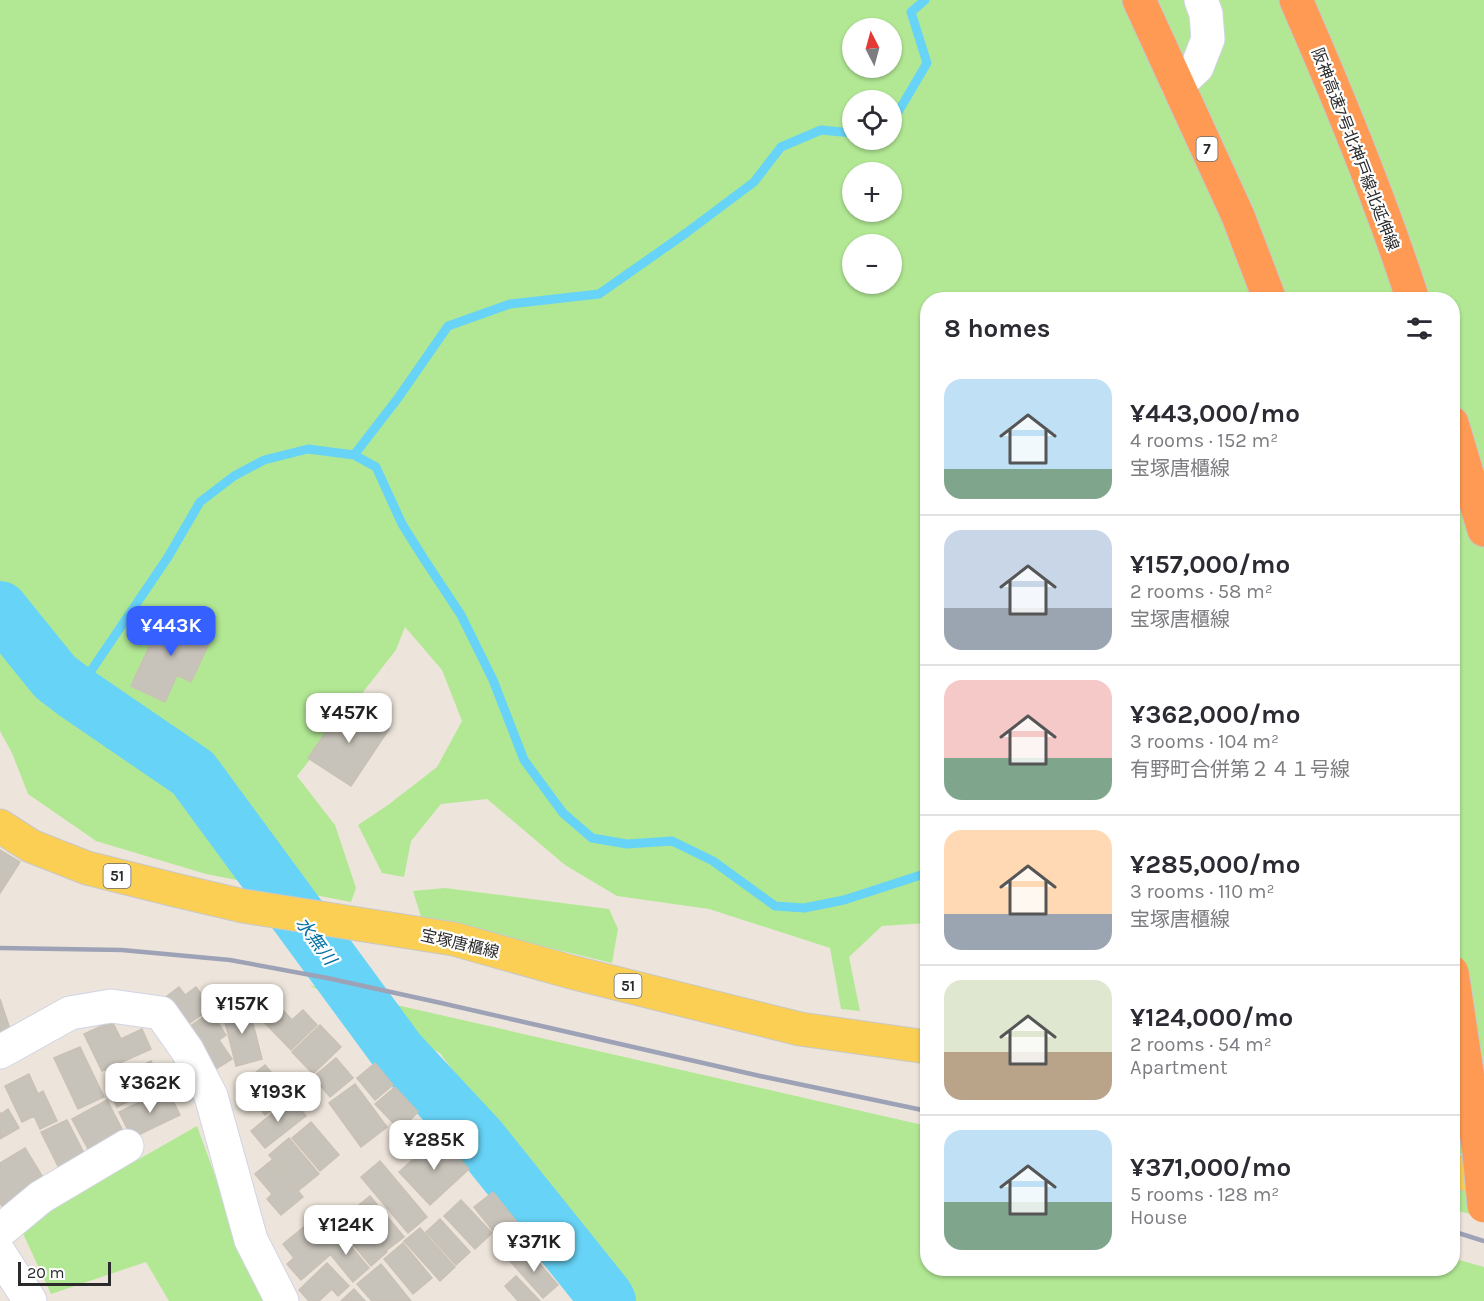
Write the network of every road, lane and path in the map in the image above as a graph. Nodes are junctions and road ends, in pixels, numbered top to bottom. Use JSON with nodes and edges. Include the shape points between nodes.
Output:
{"nodes":[{"id":1,"x":1139,"y":0,"type":"edge"},
{"id":2,"x":1201,"y":0,"type":"edge"},
{"id":3,"x":1296,"y":0,"type":"edge"},
{"id":4,"x":1178,"y":86,"type":"junction"},
{"id":5,"x":1408,"y":285,"type":"edge"},
{"id":6,"x":1267,"y":292,"type":"edge"},
{"id":7,"x":1460,"y":449,"type":"edge"},
{"id":8,"x":1481,"y":518,"type":"edge"},
{"id":9,"x":0,"y":826,"type":"edge"},
{"id":10,"x":1460,"y":1025,"type":"edge"},
{"id":11,"x":920,"y":1046,"type":"edge"},
{"id":12,"x":0,"y":1052,"type":"edge"},
{"id":13,"x":127,"y":1146,"type":"dead end"},
{"id":14,"x":1460,"y":1172,"type":"edge"},
{"id":15,"x":1484,"y":1178,"type":"edge"},
{"id":16,"x":1484,"y":1206,"type":"edge"},
{"id":17,"x":0,"y":1231,"type":"edge"},
{"id":18,"x":0,"y":1254,"type":"edge"},
{"id":19,"x":30,"y":1301,"type":"edge"},
{"id":20,"x":282,"y":1301,"type":"edge"}],
"edges":[{"from":1,"to":4,"type":"highway","number":"7"},
{"from":2,"to":4,"type":"street","via":[[1208,39],[1197,68]]},
{"from":3,"to":5,"type":"highway","name":"阪神高速7号北神戸線北延伸線","via":[[1343,107]]},
{"from":4,"to":6,"type":"highway","number":"7","via":[[1238,216]]},
{"from":7,"to":8,"type":"highway"},
{"from":9,"to":11,"type":"main road","name":"宝塚唐櫃線","number":"51","via":[[31,846],[87,868],[243,906],[454,939],[800,1029]]},
{"from":10,"to":16,"type":"highway","bridge":true},
{"from":12,"to":20,"type":"street","via":[[70,1013],[111,1006],[161,1012],[211,1096],[251,1240]]},
{"from":13,"to":17,"type":"street","via":[[41,1197]]},
{"from":14,"to":15,"type":"main road"},
{"from":18,"to":19,"type":"street"}]}
